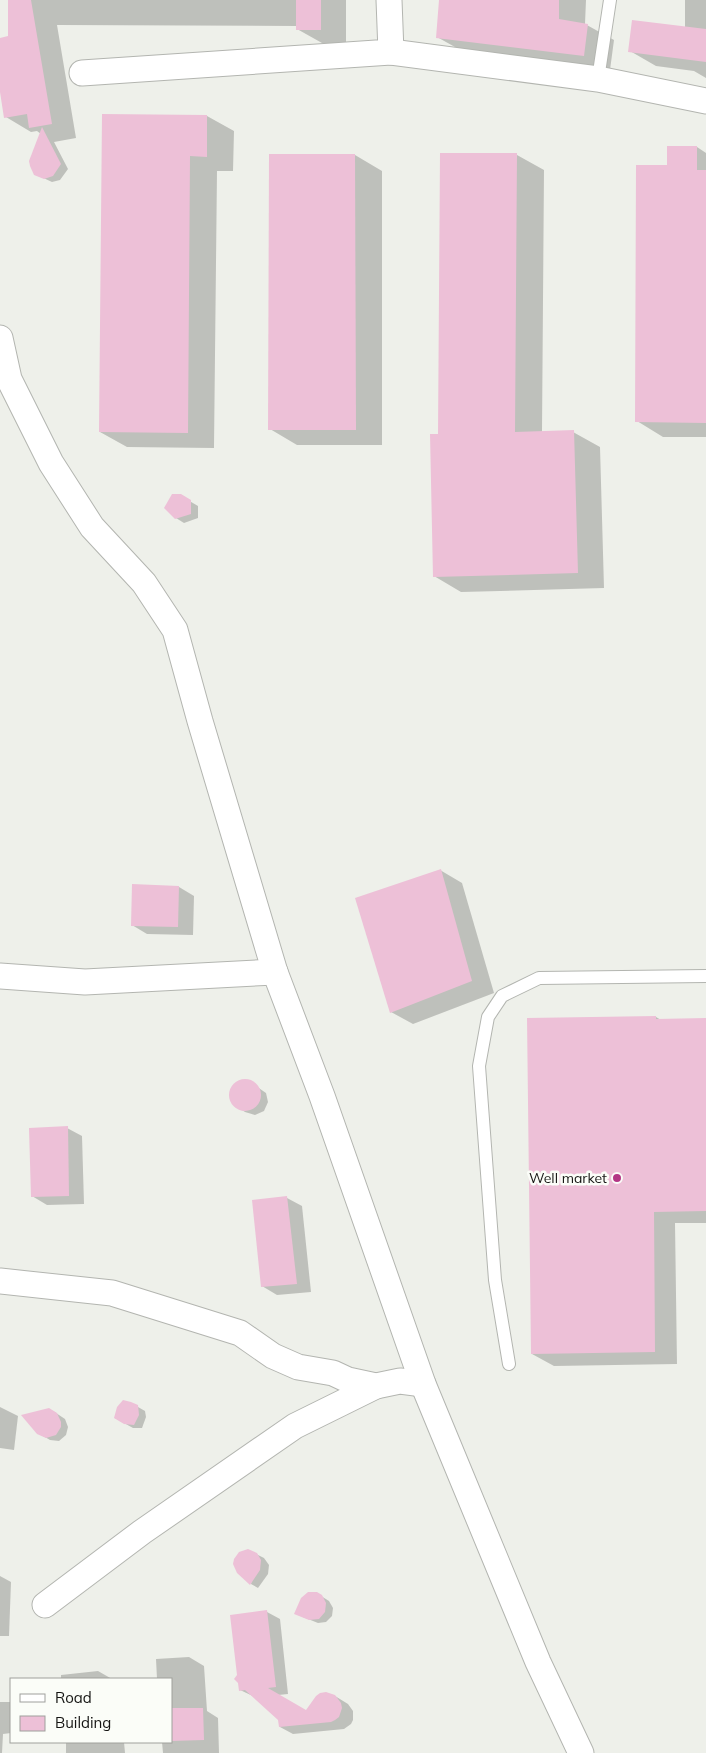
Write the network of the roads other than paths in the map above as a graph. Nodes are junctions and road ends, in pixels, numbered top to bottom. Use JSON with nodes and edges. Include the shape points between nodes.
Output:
{"nodes":[{"id":1,"x":389,"y":0,"type":"edge"},
{"id":2,"x":610,"y":0,"type":"edge"},
{"id":3,"x":391,"y":52,"type":"junction"},
{"id":4,"x":82,"y":73,"type":"dead end"},
{"id":5,"x":598,"y":79,"type":"junction"},
{"id":6,"x":706,"y":102,"type":"edge"},
{"id":7,"x":0,"y":338,"type":"edge"},
{"id":8,"x":275,"y":972,"type":"junction"},
{"id":9,"x":0,"y":976,"type":"edge"},
{"id":10,"x":706,"y":976,"type":"edge"},
{"id":11,"x":0,"y":1281,"type":"edge"},
{"id":12,"x":509,"y":1364,"type":"dead end"},
{"id":13,"x":422,"y":1384,"type":"junction"},
{"id":14,"x":376,"y":1386,"type":"junction"},
{"id":15,"x":45,"y":1605,"type":"dead end"},
{"id":16,"x":581,"y":1753,"type":"edge"}],
"edges":[{"from":1,"to":3,"type":"street"},
{"from":2,"to":5,"type":"lane"},
{"from":3,"to":4,"type":"street"},
{"from":3,"to":5,"type":"street"},
{"from":5,"to":6,"type":"street"},
{"from":7,"to":8,"type":"street","via":[[9,379],[51,463],[92,527],[144,583],[175,630]]},
{"from":8,"to":9,"type":"street","via":[[85,982]]},
{"from":8,"to":13,"type":"street","via":[[322,1096]]},
{"from":10,"to":12,"type":"lane","via":[[539,978],[502,996],[488,1017],[479,1066],[495,1280]]},
{"from":11,"to":14,"type":"street","via":[[112,1293],[240,1333],[273,1356],[298,1367]]},
{"from":13,"to":14,"type":"street","via":[[400,1382]]},
{"from":13,"to":16,"type":"street","via":[[538,1662]]},
{"from":14,"to":15,"type":"street","via":[[295,1426],[142,1532]]}]}
